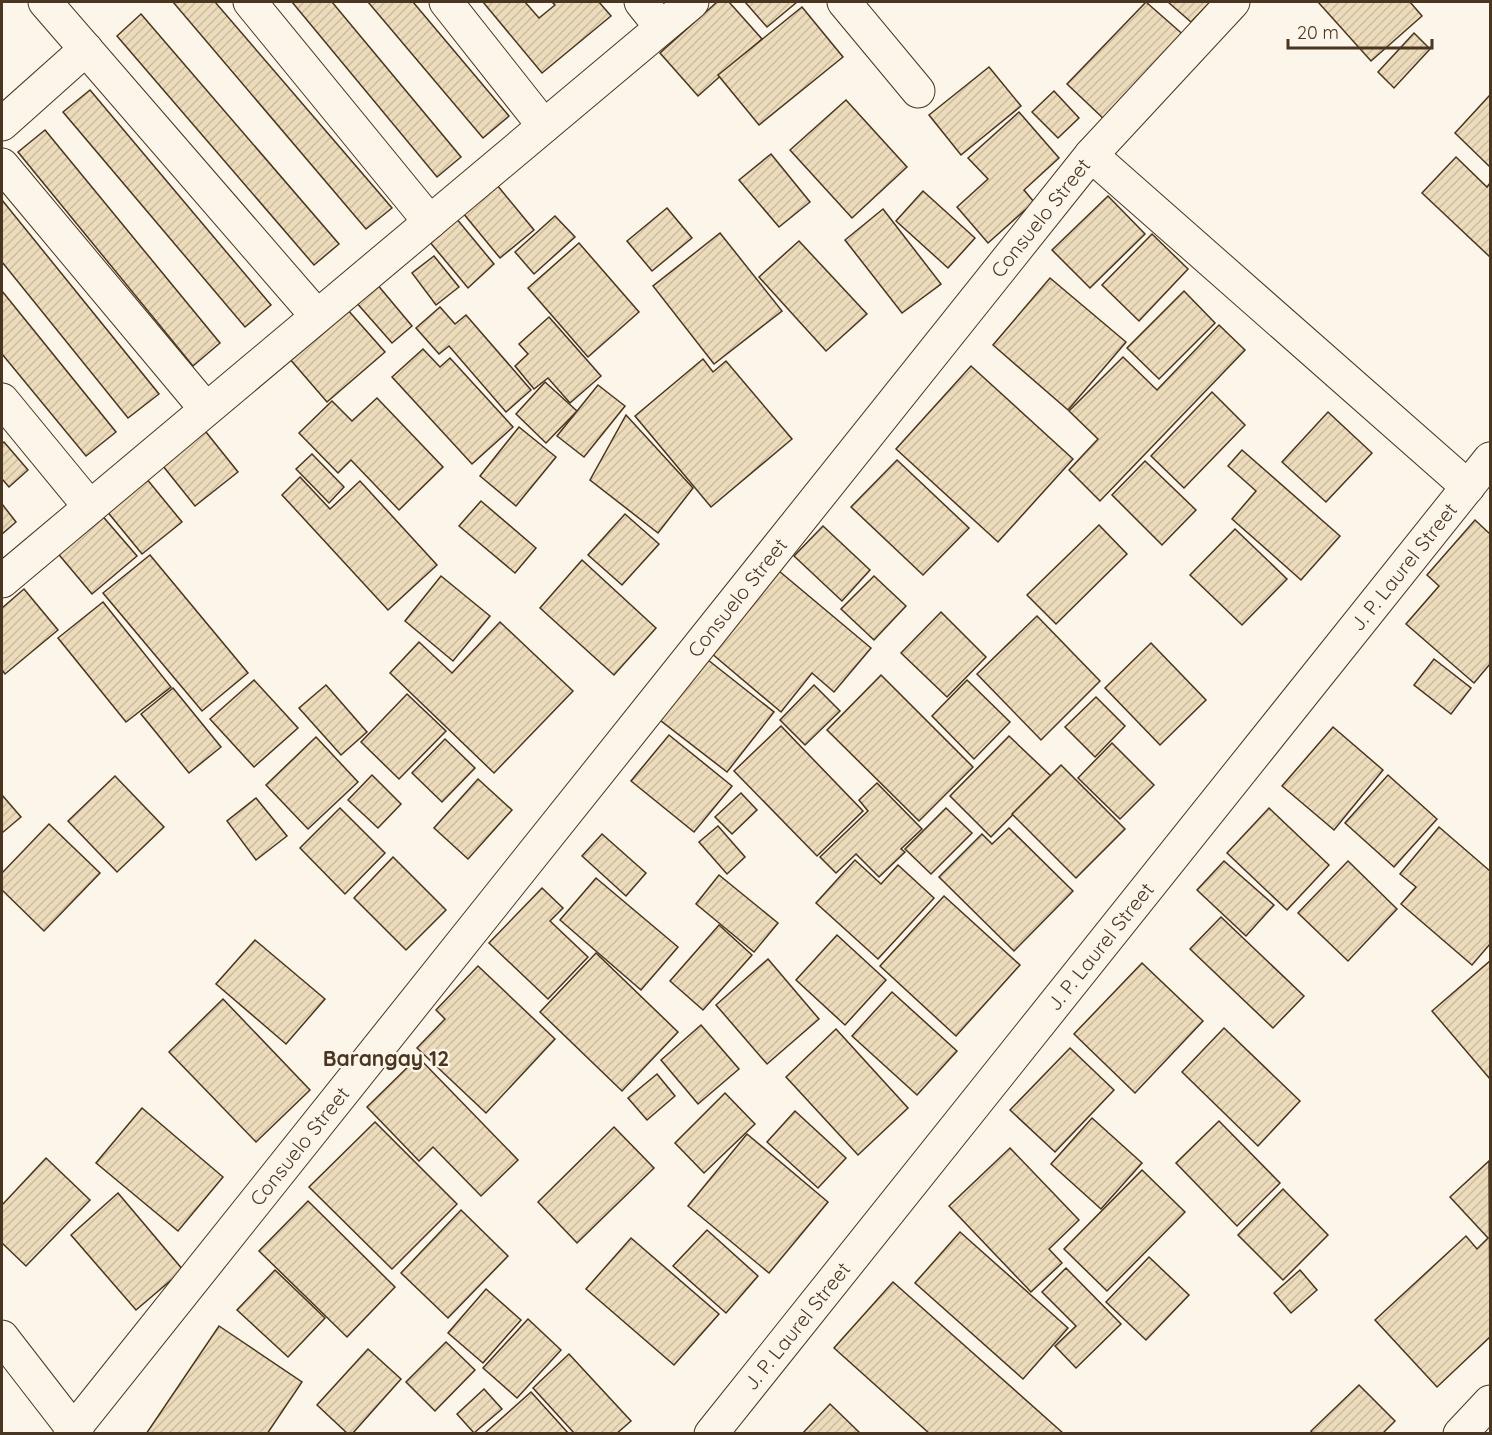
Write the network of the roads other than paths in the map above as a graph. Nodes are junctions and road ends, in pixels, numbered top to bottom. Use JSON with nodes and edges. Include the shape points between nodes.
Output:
{"nodes":[{"id":1,"x":45,"y":2,"type":"edge"},
{"id":2,"x":250,"y":2,"type":"edge"},
{"id":3,"x":446,"y":2,"type":"edge"},
{"id":4,"x":641,"y":2,"type":"edge"},
{"id":5,"x":692,"y":2,"type":"edge"},
{"id":6,"x":844,"y":2,"type":"edge"},
{"id":7,"x":1233,"y":2,"type":"edge"},
{"id":8,"x":662,"y":27,"type":"junction"},
{"id":9,"x":86,"y":49,"type":"junction"},
{"id":10,"x":918,"y":91,"type":"dead end"},
{"id":11,"x":2,"y":124,"type":"edge"},
{"id":12,"x":544,"y":126,"type":"junction"},
{"id":13,"x":1090,"y":155,"type":"junction"},
{"id":14,"x":2,"y":165,"type":"edge"},
{"id":15,"x":430,"y":222,"type":"junction"},
{"id":16,"x":317,"y":316,"type":"junction"},
{"id":17,"x":2,"y":400,"type":"edge"},
{"id":18,"x":206,"y":409,"type":"junction"},
{"id":19,"x":1484,"y":470,"type":"edge"},
{"id":20,"x":90,"y":507,"type":"junction"},
{"id":21,"x":2,"y":581,"type":"edge"},
{"id":22,"x":2,"y":1336,"type":"edge"},
{"id":23,"x":1491,"y":1402,"type":"edge"},
{"id":24,"x":73,"y":1432,"type":"edge"},
{"id":25,"x":711,"y":1434,"type":"edge"},
{"id":26,"x":1460,"y":1434,"type":"edge"}],
"edges":[{"from":1,"to":9,"type":"street"},
{"from":2,"to":15,"type":"street"},
{"from":3,"to":12,"type":"street"},
{"from":4,"to":8,"type":"street"},
{"from":5,"to":8,"type":"street"},
{"from":6,"to":10,"type":"street"},
{"from":7,"to":13,"type":"street"},
{"from":8,"to":12,"type":"street"},
{"from":9,"to":11,"type":"street"},
{"from":9,"to":16,"type":"street"},
{"from":12,"to":15,"type":"street"},
{"from":13,"to":19,"type":"street","name":"Consuelo Street"},
{"from":13,"to":24,"type":"street","name":"Consuelo Street"},
{"from":14,"to":18,"type":"street"},
{"from":15,"to":16,"type":"street"},
{"from":16,"to":18,"type":"street"},
{"from":17,"to":20,"type":"street"},
{"from":18,"to":20,"type":"street"},
{"from":19,"to":25,"type":"street","name":"J. P. Laurel Street"},
{"from":20,"to":21,"type":"street"},
{"from":22,"to":24,"type":"street"},
{"from":23,"to":26,"type":"street"}]}
